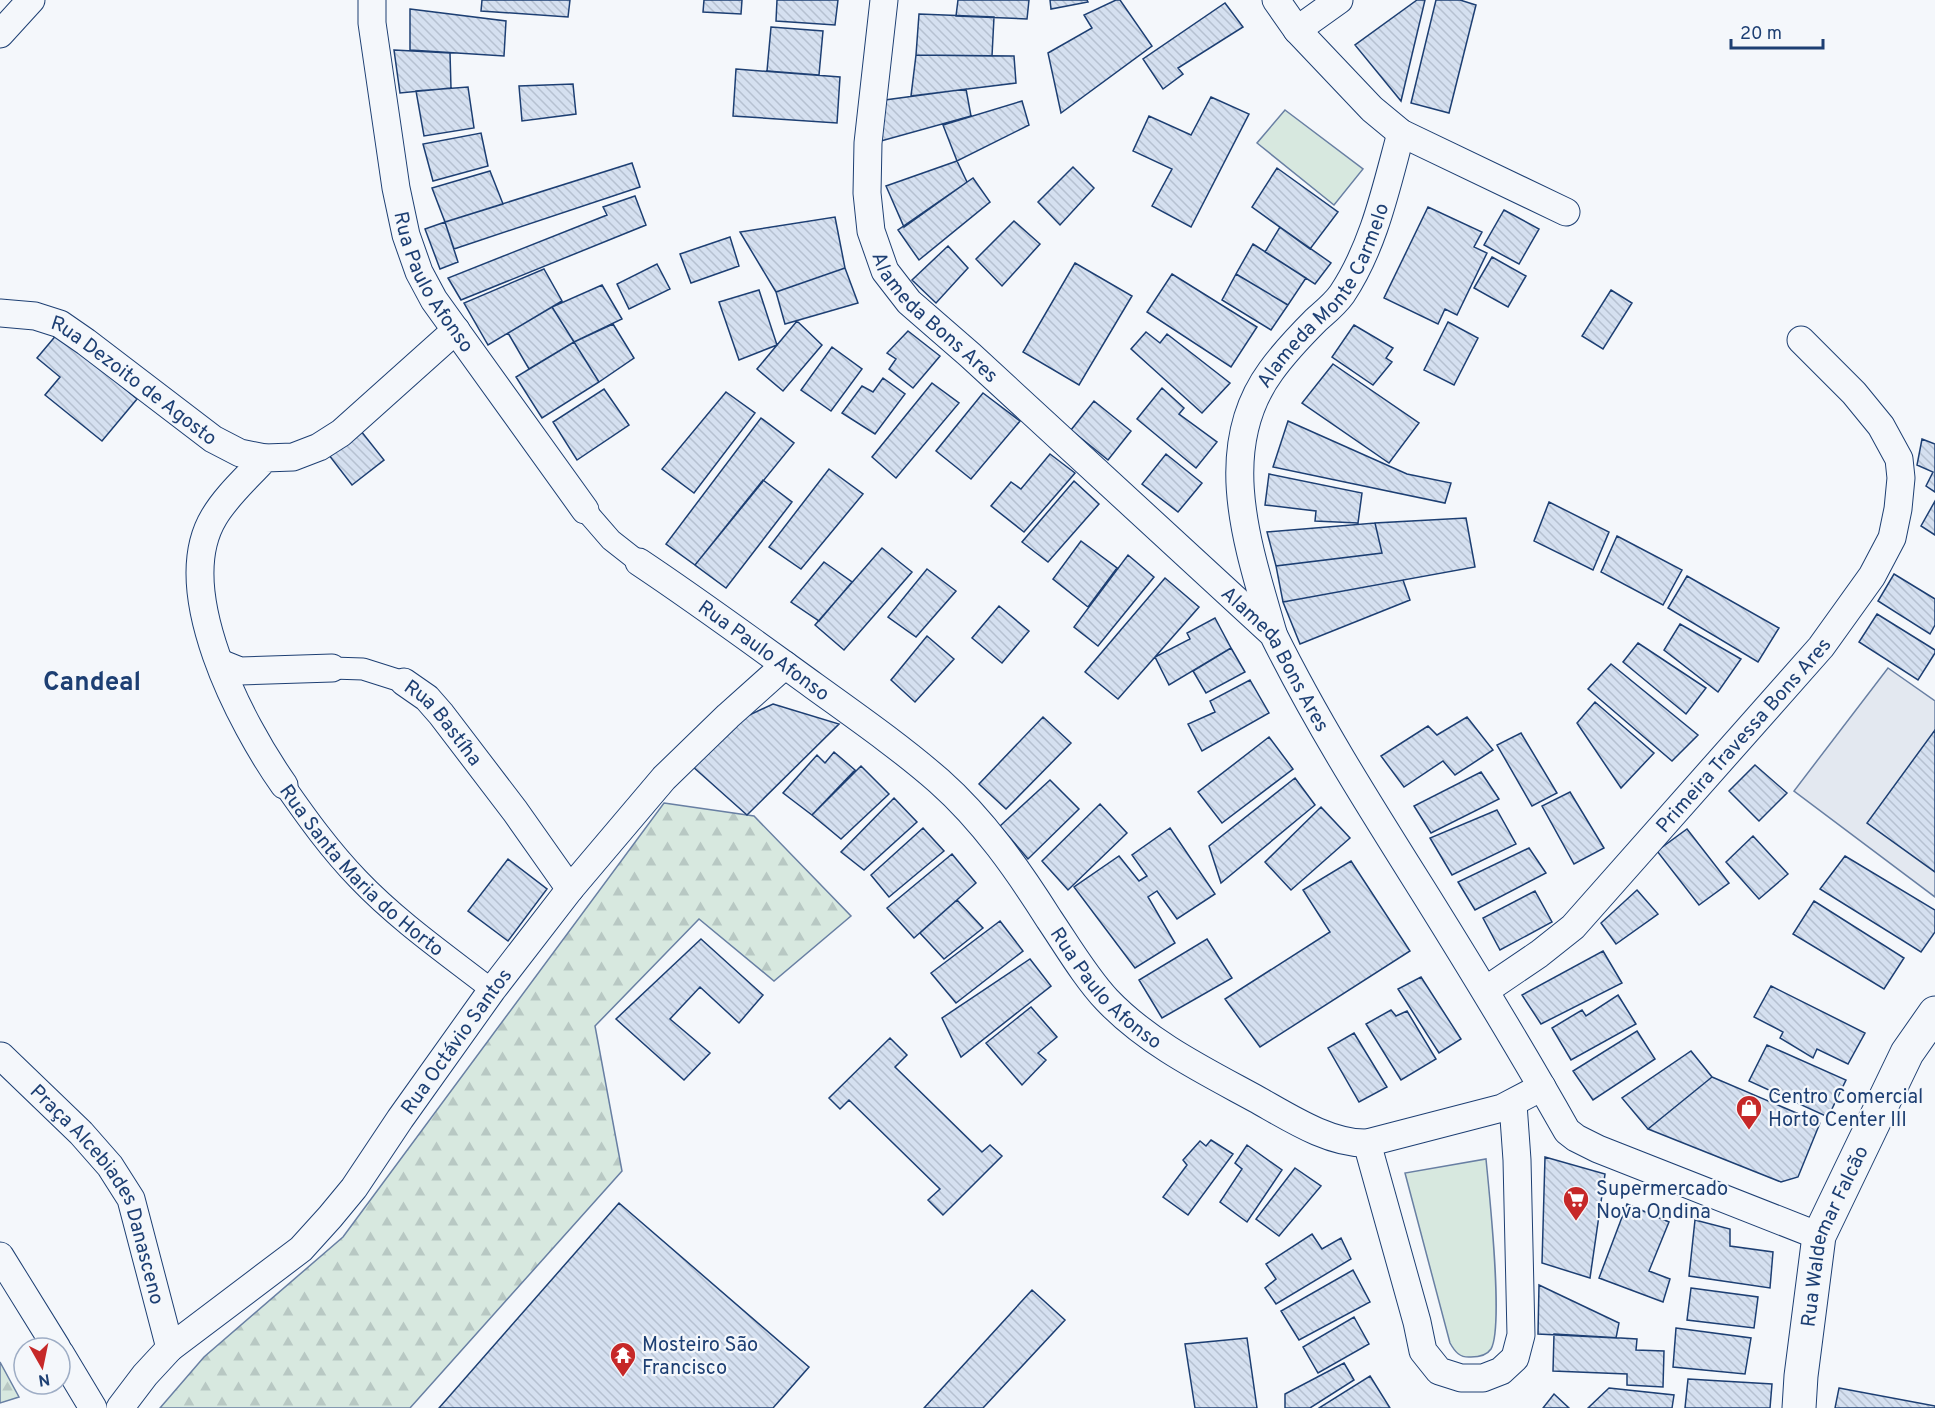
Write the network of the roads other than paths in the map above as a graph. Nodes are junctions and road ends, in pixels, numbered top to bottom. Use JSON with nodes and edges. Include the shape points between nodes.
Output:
{"nodes":[{"id":1,"x":31,"y":0,"type":"edge"},
{"id":2,"x":372,"y":0,"type":"edge"},
{"id":3,"x":884,"y":0,"type":"edge"},
{"id":4,"x":1276,"y":0,"type":"edge"},
{"id":5,"x":1339,"y":0,"type":"edge"},
{"id":6,"x":1297,"y":30,"type":"junction"},
{"id":7,"x":0,"y":34,"type":"edge"},
{"id":8,"x":1401,"y":133,"type":"junction"},
{"id":9,"x":1566,"y":212,"type":"dead end"},
{"id":10,"x":0,"y":313,"type":"edge"},
{"id":11,"x":456,"y":330,"type":"junction"},
{"id":12,"x":1801,"y":340,"type":"dead end"},
{"id":13,"x":265,"y":458,"type":"junction"},
{"id":14,"x":585,"y":510,"type":"joint"},
{"id":15,"x":639,"y":562,"type":"joint"},
{"id":16,"x":1273,"y":634,"type":"junction"},
{"id":17,"x":220,"y":663,"type":"junction"},
{"id":18,"x":785,"y":665,"type":"junction"},
{"id":19,"x":332,"y":668,"type":"joint"},
{"id":20,"x":404,"y":682,"type":"joint"},
{"id":21,"x":284,"y":785,"type":"joint"},
{"id":22,"x":570,"y":889,"type":"junction"},
{"id":23,"x":492,"y":990,"type":"junction"},
{"id":24,"x":1485,"y":990,"type":"junction"},
{"id":25,"x":1935,"y":1013,"type":"edge"},
{"id":26,"x":1,"y":1056,"type":"edge"},
{"id":27,"x":1542,"y":1087,"type":"junction"},
{"id":28,"x":1513,"y":1104,"type":"junction"},
{"id":29,"x":1367,"y":1143,"type":"junction"},
{"id":30,"x":1819,"y":1236,"type":"junction"},
{"id":31,"x":0,"y":1256,"type":"edge"},
{"id":32,"x":50,"y":1336,"type":"edge"},
{"id":33,"x":170,"y":1348,"type":"junction"},
{"id":34,"x":72,"y":1373,"type":"edge"},
{"id":35,"x":93,"y":1408,"type":"edge"},
{"id":36,"x":120,"y":1408,"type":"edge"},
{"id":37,"x":1799,"y":1408,"type":"edge"}],
"edges":[{"from":1,"to":7,"type":"street"},
{"from":2,"to":11,"type":"street","name":"Rua Paulo Afonso","via":[[389,147],[406,235],[434,300]]},
{"from":3,"to":16,"type":"street","name":"Alameda Bons Ares","via":[[868,143],[867,193],[871,231],[885,271],[909,302]]},
{"from":4,"to":6,"type":"street"},
{"from":5,"to":6,"type":"street"},
{"from":6,"to":8,"type":"street"},
{"from":8,"to":9,"type":"street"},
{"from":8,"to":16,"type":"street","name":"Alameda Monte Carmelo","via":[[1363,259],[1341,296],[1270,372],[1249,409],[1239,476],[1242,516]]},
{"from":10,"to":13,"type":"street","name":"Rua Dezoito de Agosto","via":[[35,316],[60,324],[213,439],[240,453]]},
{"from":11,"to":13,"type":"street","via":[[341,433],[293,457]]},
{"from":11,"to":14,"type":"street","name":"Rua Paulo Afonso"},
{"from":12,"to":24,"type":"street","name":"Primeira Travessa Bons Ares","via":[[1854,393],[1881,426],[1899,459],[1901,478],[1892,538],[1872,576],[1821,647],[1573,927]]},
{"from":13,"to":17,"type":"street","name":"Rua Santa Maria do Horto","via":[[213,518],[204,540],[199,581],[205,620]]},
{"from":14,"to":15,"type":"street","name":"Rua Paulo Afonso","via":[[611,540]]},
{"from":15,"to":18,"type":"street","name":"Rua Paulo Afonso"},
{"from":16,"to":24,"type":"street","name":"Alameda Bons Ares","via":[[1342,761]]},
{"from":17,"to":19,"type":"street","name":"Rua Bastíha","via":[[240,671]]},
{"from":17,"to":21,"type":"street","name":"Rua Santa Maria do Horto","via":[[251,732]]},
{"from":18,"to":22,"type":"street","name":"Rua Octávio Santos","via":[[664,778]]},
{"from":18,"to":29,"type":"street","name":"Rua Paulo Afonso","via":[[941,783],[1022,876],[1106,999],[1143,1032],[1287,1116],[1338,1139]]},
{"from":19,"to":20,"type":"street","name":"Rua Bastíha","via":[[363,669]]},
{"from":20,"to":22,"type":"street","name":"Rua Bastíha","via":[[441,714]]},
{"from":21,"to":23,"type":"street","name":"Rua Santa Maria do Horto","via":[[318,834],[359,880],[413,929]]},
{"from":22,"to":23,"type":"street","name":"Rua Octávio Santos"},
{"from":23,"to":33,"type":"street","name":"Rua Octávio Santos","via":[[354,1188],[301,1249]]},
{"from":24,"to":27,"type":"street","name":"Alameda Bons Ares"},
{"from":25,"to":30,"type":"street","name":"Rua Waldemar Falcão","via":[[1907,1053]]},
{"from":26,"to":33,"type":"street","name":"Praça Alcebiades Danasceno","via":[[110,1166],[131,1199]]},
{"from":27,"to":28,"type":"street"},
{"from":27,"to":30,"type":"street","name":"Alameda Bons Ares","via":[[1567,1131],[1576,1138]]},
{"from":28,"to":29,"type":"street"},
{"from":28,"to":29,"type":"street","via":[[1521,1335],[1515,1358],[1502,1371],[1483,1378],[1461,1378],[1439,1371],[1423,1351]]},
{"from":30,"to":37,"type":"street","name":"Rua Waldemar Falcão"},
{"from":31,"to":32,"type":"street"},
{"from":33,"to":36,"type":"street","name":"Rua Octávio Santos"},
{"from":34,"to":35,"type":"street"}]}
